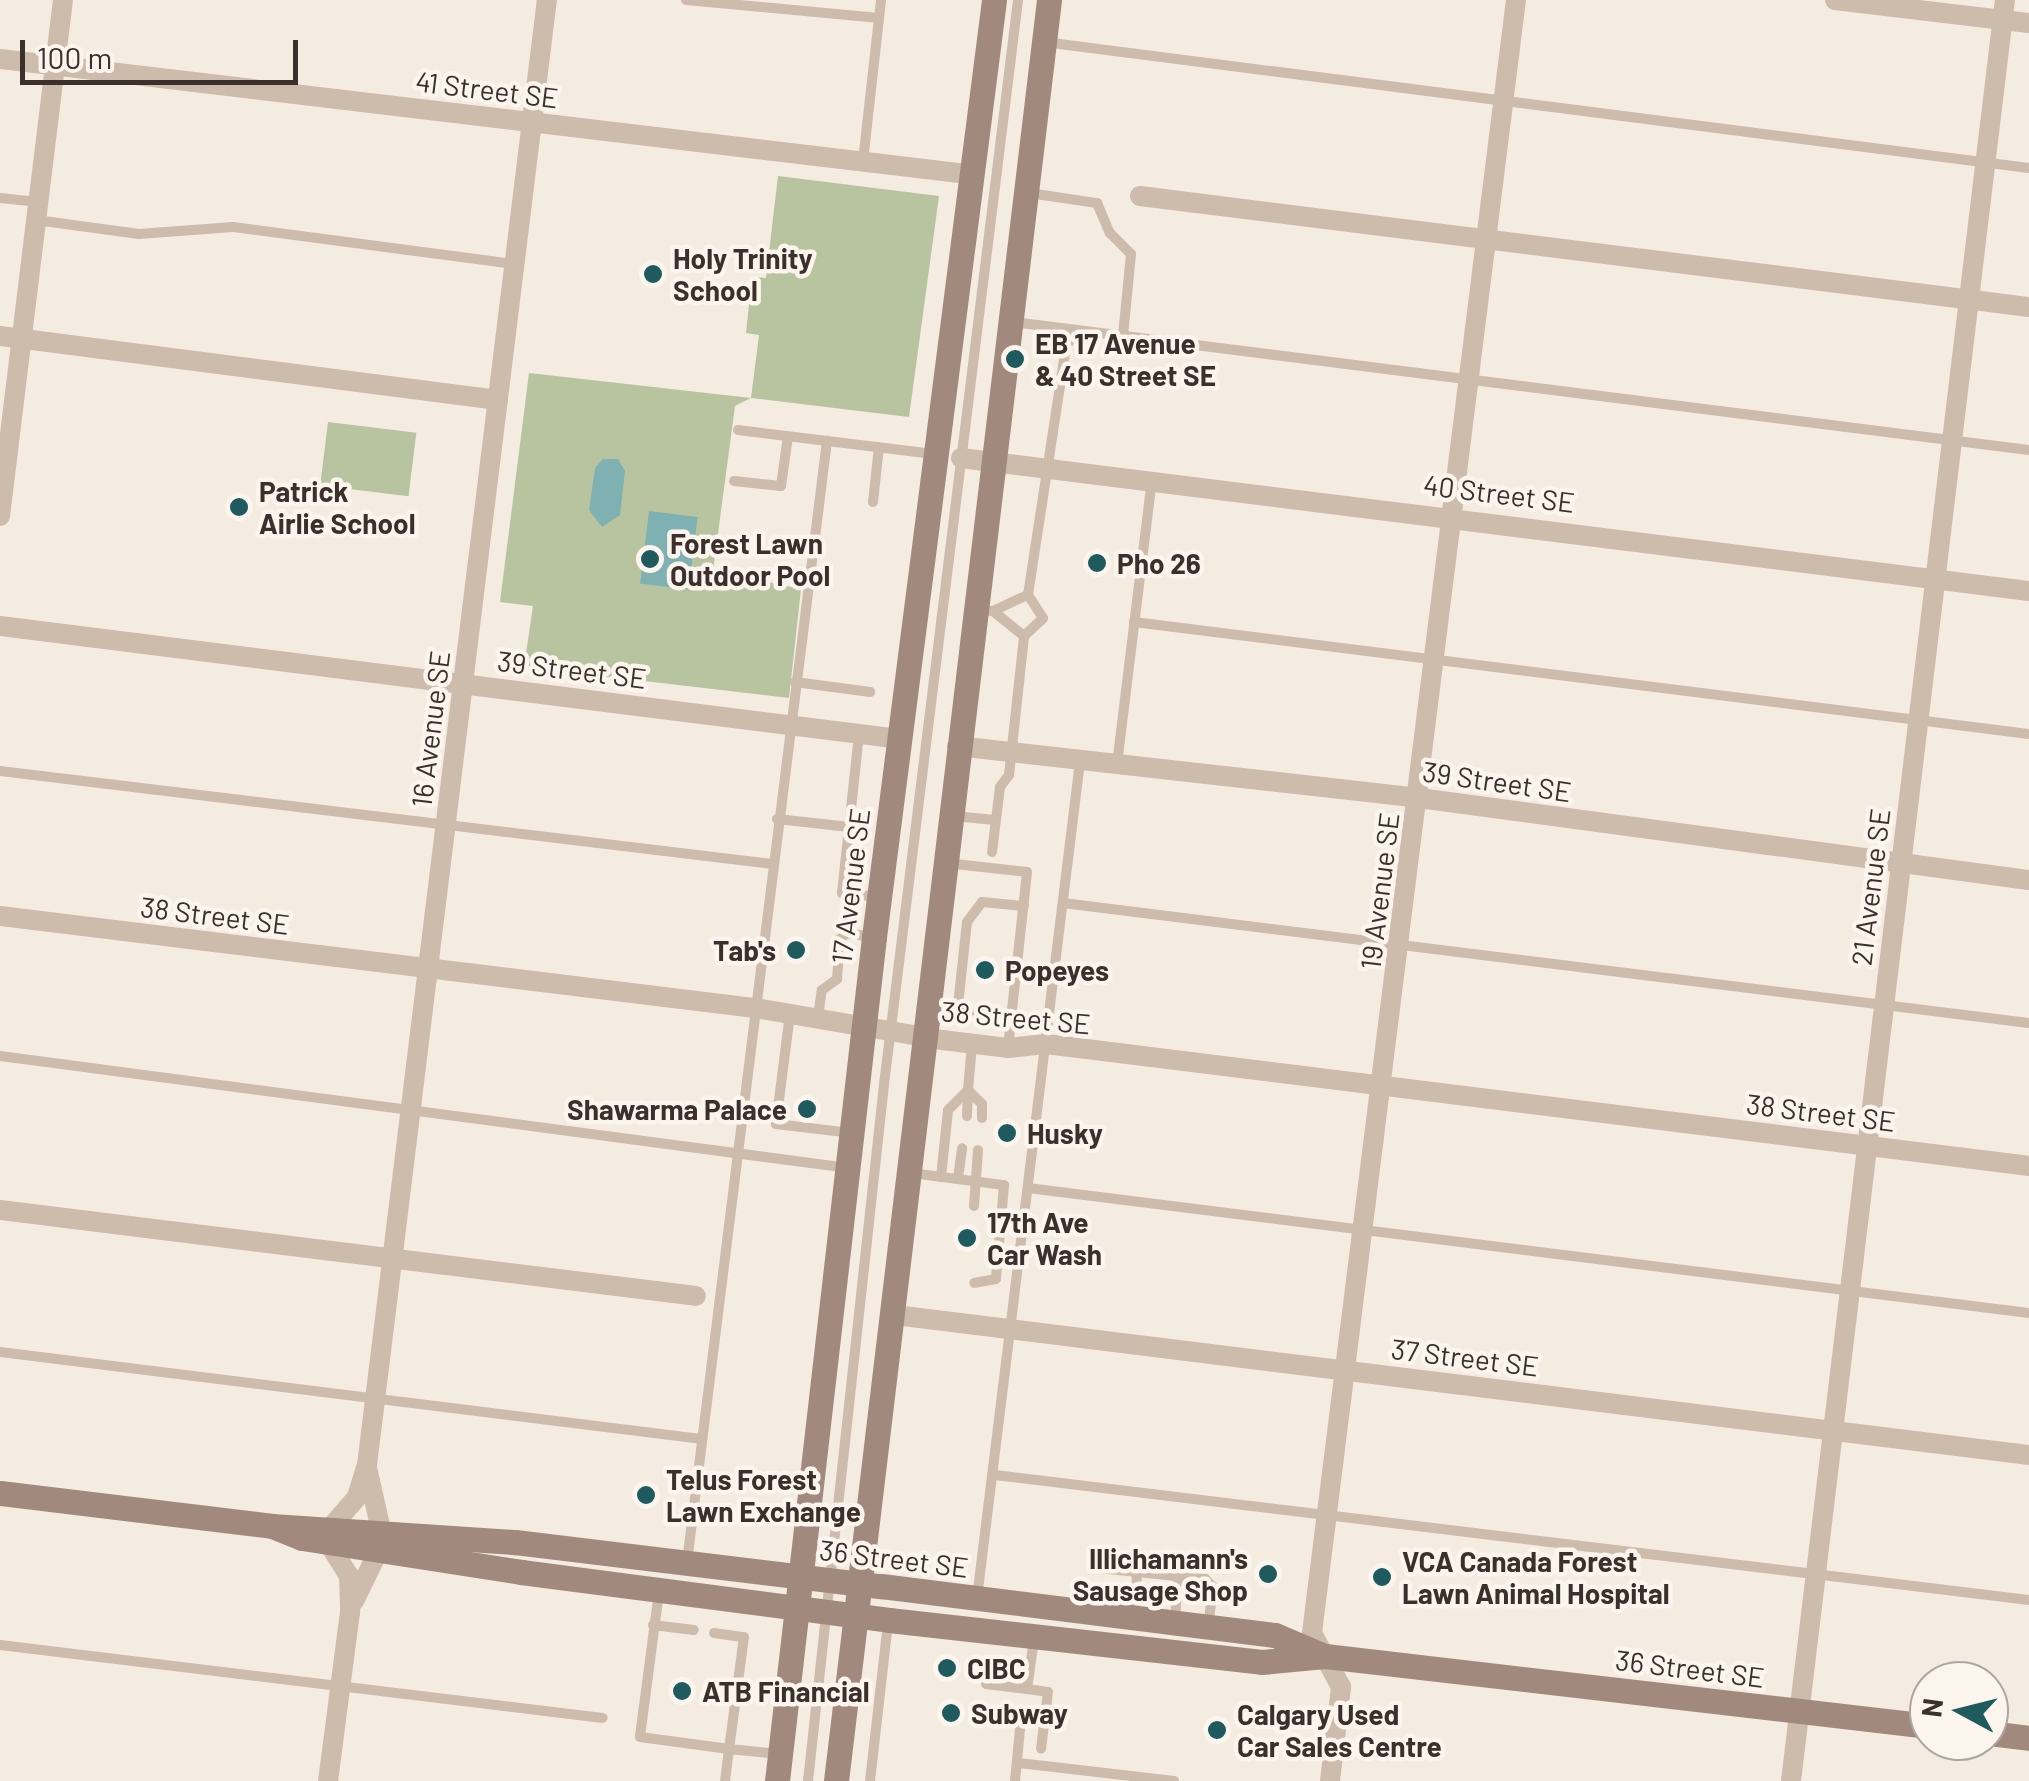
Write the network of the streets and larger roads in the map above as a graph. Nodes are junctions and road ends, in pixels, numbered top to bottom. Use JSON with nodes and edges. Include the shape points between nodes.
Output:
{"nodes":[{"id":1,"x":63,"y":0,"type":"edge"},
{"id":2,"x":546,"y":0,"type":"edge"},
{"id":3,"x":994,"y":0,"type":"edge"},
{"id":4,"x":1049,"y":0,"type":"edge"},
{"id":5,"x":1516,"y":0,"type":"edge"},
{"id":6,"x":1835,"y":0,"type":"edge"},
{"id":7,"x":2003,"y":10,"type":"edge"},
{"id":8,"x":2029,"y":22,"type":"edge"},
{"id":9,"x":0,"y":59,"type":"edge"},
{"id":10,"x":55,"y":65,"type":"junction"},
{"id":11,"x":532,"y":122,"type":"junction"},
{"id":12,"x":968,"y":174,"type":"junction"},
{"id":13,"x":1140,"y":196,"type":"dead end"},
{"id":14,"x":1488,"y":238,"type":"junction"},
{"id":15,"x":1967,"y":300,"type":"junction"},
{"id":16,"x":2029,"y":308,"type":"edge"},
{"id":17,"x":0,"y":336,"type":"edge"},
{"id":18,"x":22,"y":339,"type":"junction"},
{"id":19,"x":498,"y":400,"type":"junction"},
{"id":20,"x":961,"y":458,"type":"road end"},
{"id":21,"x":992,"y":462,"type":"junction"},
{"id":22,"x":2,"y":482,"type":"edge"},
{"id":23,"x":1455,"y":515,"type":"junction"},
{"id":24,"x":0,"y":516,"type":"edge"},
{"id":25,"x":1935,"y":580,"type":"junction"},
{"id":26,"x":2029,"y":591,"type":"edge"},
{"id":27,"x":0,"y":626,"type":"edge"},
{"id":28,"x":463,"y":683,"type":"junction"},
{"id":29,"x":899,"y":739,"type":"junction"},
{"id":30,"x":957,"y":746,"type":"junction"},
{"id":31,"x":1419,"y":798,"type":"junction"},
{"id":32,"x":1901,"y":863,"type":"junction"},
{"id":33,"x":2029,"y":880,"type":"edge"},
{"id":34,"x":0,"y":916,"type":"edge"},
{"id":35,"x":428,"y":969,"type":"junction"},
{"id":36,"x":864,"y":1024,"type":"junction"},
{"id":37,"x":921,"y":1036,"type":"junction"},
{"id":38,"x":1382,"y":1085,"type":"junction"},
{"id":39,"x":1867,"y":1146,"type":"junction"},
{"id":40,"x":2029,"y":1166,"type":"edge"},
{"id":41,"x":0,"y":1210,"type":"edge"},
{"id":42,"x":393,"y":1259,"type":"junction"},
{"id":43,"x":696,"y":1296,"type":"dead end"},
{"id":44,"x":894,"y":1315,"type":"junction"},
{"id":45,"x":1346,"y":1370,"type":"junction"},
{"id":46,"x":1833,"y":1431,"type":"junction"},
{"id":47,"x":2029,"y":1455,"type":"edge"},
{"id":48,"x":367,"y":1465,"type":"junction"},
{"id":49,"x":0,"y":1494,"type":"edge"},
{"id":50,"x":330,"y":1534,"type":"junction"},
{"id":51,"x":380,"y":1540,"type":"junction"},
{"id":52,"x":802,"y":1577,"type":"junction"},
{"id":53,"x":860,"y":1584,"type":"junction"},
{"id":54,"x":798,"y":1608,"type":"junction"},
{"id":55,"x":350,"y":1612,"type":"junction"},
{"id":56,"x":856,"y":1616,"type":"junction"},
{"id":57,"x":1325,"y":1656,"type":"junction"},
{"id":58,"x":1800,"y":1711,"type":"junction"},
{"id":59,"x":1909,"y":1724,"type":"edge"},
{"id":60,"x":328,"y":1781,"type":"edge"},
{"id":61,"x":777,"y":1781,"type":"edge"},
{"id":62,"x":836,"y":1781,"type":"edge"},
{"id":63,"x":1330,"y":1781,"type":"edge"},
{"id":64,"x":1791,"y":1781,"type":"edge"}],
"edges":[{"from":1,"to":10,"type":"street"},
{"from":2,"to":11,"type":"street","name":"16 Avenue SE"},
{"from":3,"to":12,"type":"main road","name":"17 Avenue SE"},
{"from":4,"to":21,"type":"main road"},
{"from":5,"to":14,"type":"street","name":"19 Avenue SE"},
{"from":6,"to":7,"type":"street"},
{"from":7,"to":8,"type":"street"},
{"from":7,"to":15,"type":"street","name":"21 Avenue SE"},
{"from":9,"to":10,"type":"street","name":"41 Street SE"},
{"from":10,"to":11,"type":"street","name":"41 Street SE"},
{"from":10,"to":18,"type":"street"},
{"from":11,"to":12,"type":"street","name":"41 Street SE"},
{"from":11,"to":19,"type":"street","name":"16 Avenue SE"},
{"from":12,"to":29,"type":"main road","name":"17 Avenue SE"},
{"from":13,"to":14,"type":"street"},
{"from":14,"to":15,"type":"street"},
{"from":14,"to":23,"type":"street","name":"19 Avenue SE"},
{"from":15,"to":16,"type":"street"},
{"from":15,"to":25,"type":"street","name":"21 Avenue SE"},
{"from":17,"to":18,"type":"street"},
{"from":18,"to":19,"type":"street"},
{"from":18,"to":22,"type":"street"},
{"from":19,"to":28,"type":"street","name":"16 Avenue SE"},
{"from":20,"to":21,"type":"street","name":"40 Street SE"},
{"from":21,"to":23,"type":"street","name":"40 Street SE"},
{"from":21,"to":30,"type":"main road","via":[[983,610]]},
{"from":22,"to":24,"type":"street"},
{"from":23,"to":25,"type":"street","name":"40 Street SE"},
{"from":23,"to":31,"type":"street","name":"19 Avenue SE"},
{"from":25,"to":26,"type":"street","name":"40 Street SE"},
{"from":25,"to":32,"type":"street","name":"21 Avenue SE"},
{"from":27,"to":28,"type":"street","name":"39 Street SE"},
{"from":28,"to":29,"type":"street","name":"39 Street SE"},
{"from":28,"to":35,"type":"street","name":"16 Avenue SE"},
{"from":29,"to":36,"type":"main road","name":"17 Avenue SE"},
{"from":30,"to":31,"type":"street","name":"39 Street SE"},
{"from":30,"to":37,"type":"main road"},
{"from":31,"to":32,"type":"street","name":"39 Street SE"},
{"from":31,"to":38,"type":"street","name":"19 Avenue SE"},
{"from":32,"to":33,"type":"street","name":"39 Street SE"},
{"from":32,"to":39,"type":"street","name":"21 Avenue SE"},
{"from":34,"to":35,"type":"street","name":"38 Street SE"},
{"from":35,"to":36,"type":"street","name":"38 Street SE"},
{"from":35,"to":42,"type":"street","name":"16 Avenue SE"},
{"from":36,"to":37,"type":"street","name":"38 Street SE"},
{"from":36,"to":52,"type":"main road","name":"17 Avenue SE"},
{"from":37,"to":38,"type":"street","name":"38 Street SE","via":[[1008,1048],[1046,1044]]},
{"from":37,"to":44,"type":"main road"},
{"from":38,"to":39,"type":"street","name":"38 Street SE"},
{"from":38,"to":45,"type":"street","name":"19 Avenue SE"},
{"from":39,"to":40,"type":"street","name":"38 Street SE"},
{"from":39,"to":46,"type":"street","name":"21 Avenue SE"},
{"from":41,"to":42,"type":"street"},
{"from":42,"to":43,"type":"street"},
{"from":42,"to":48,"type":"street","name":"16 Avenue SE"},
{"from":44,"to":45,"type":"street","name":"37 Street SE"},
{"from":44,"to":53,"type":"main road"},
{"from":45,"to":46,"type":"street","name":"37 Street SE"},
{"from":45,"to":57,"type":"street","name":"19 Avenue SE","via":[[1312,1633]]},
{"from":46,"to":47,"type":"street","name":"37 Street SE"},
{"from":46,"to":58,"type":"street","name":"21 Avenue SE"},
{"from":48,"to":50,"type":"street","name":"16 Avenue SE","via":[[358,1497]]},
{"from":48,"to":51,"type":"street","name":"16 Avenue SE"},
{"from":49,"to":50,"type":"main road","name":"36 Street SE"},
{"from":50,"to":51,"type":"main road","name":"36 Street SE"},
{"from":50,"to":55,"type":"street","via":[[349,1576]]},
{"from":51,"to":52,"type":"main road","name":"36 Street SE"},
{"from":51,"to":54,"type":"main road","name":"36 Street SE","via":[[659,1591]]},
{"from":51,"to":55,"type":"street"},
{"from":52,"to":53,"type":"main road","name":"36 Street SE"},
{"from":52,"to":54,"type":"main road","name":"17 Avenue SE"},
{"from":53,"to":56,"type":"main road"},
{"from":53,"to":57,"type":"main road","name":"36 Street SE","via":[[1275,1635]]},
{"from":54,"to":56,"type":"main road","name":"36 Street SE"},
{"from":54,"to":61,"type":"main road","name":"17 Avenue SE"},
{"from":55,"to":60,"type":"street"},
{"from":56,"to":57,"type":"main road","name":"36 Street SE","via":[[1262,1662]]},
{"from":56,"to":62,"type":"main road"},
{"from":57,"to":58,"type":"main road","name":"36 Street SE"},
{"from":57,"to":63,"type":"street","name":"19 Avenue SE","via":[[1342,1687]]},
{"from":58,"to":59,"type":"main road","name":"36 Street SE"},
{"from":58,"to":64,"type":"street","name":"21 Avenue SE"}]}
